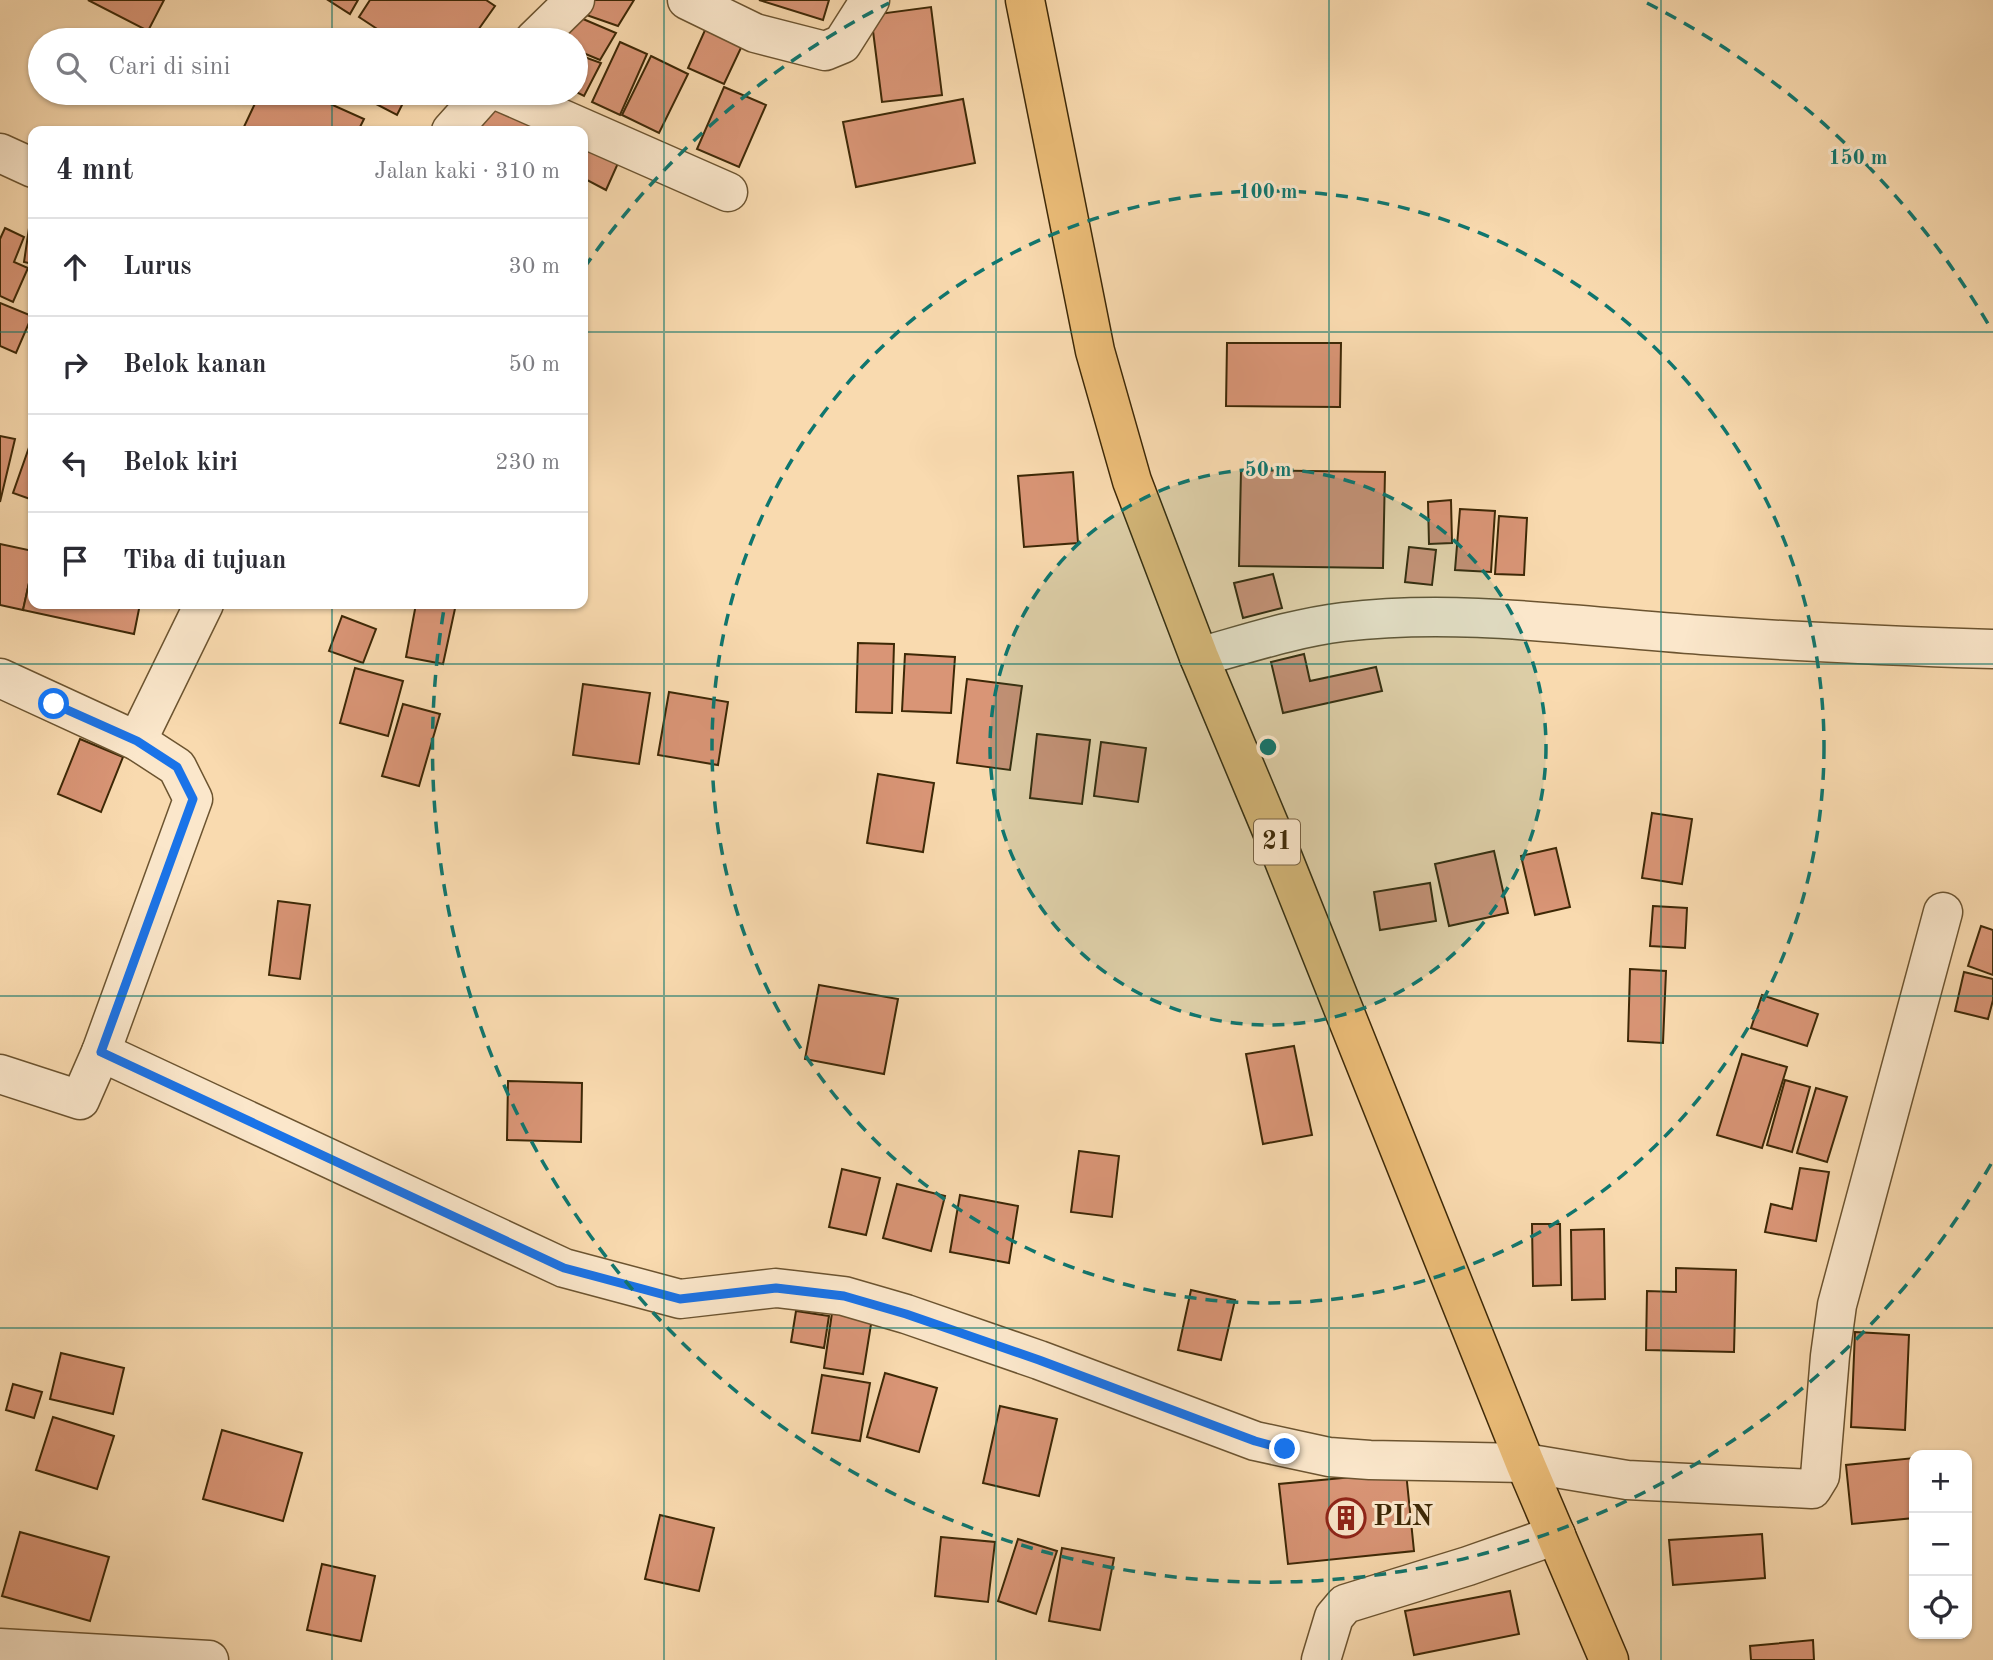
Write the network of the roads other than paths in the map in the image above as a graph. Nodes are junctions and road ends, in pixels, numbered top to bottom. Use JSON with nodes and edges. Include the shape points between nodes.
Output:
{"nodes":[{"id":1,"x":575,"y":0,"type":"edge"},
{"id":2,"x":687,"y":0,"type":"edge"},
{"id":3,"x":870,"y":0,"type":"edge"},
{"id":4,"x":1025,"y":0,"type":"edge"},
{"id":5,"x":546,"y":28,"type":"edge"},
{"id":6,"x":474,"y":105,"type":"edge"},
{"id":7,"x":530,"y":105,"type":"edge"},
{"id":8,"x":455,"y":126,"type":"edge"},
{"id":9,"x":578,"y":126,"type":"edge"},
{"id":10,"x":588,"y":130,"type":"edge"},
{"id":11,"x":0,"y":153,"type":"edge"},
{"id":12,"x":28,"y":166,"type":"edge"},
{"id":13,"x":728,"y":192,"type":"dead end"},
{"id":14,"x":202,"y":609,"type":"edge"},
{"id":15,"x":1993,"y":649,"type":"edge"},
{"id":16,"x":1199,"y":657,"type":"junction"},
{"id":17,"x":0,"y":678,"type":"edge"},
{"id":18,"x":137,"y":741,"type":"junction"},
{"id":19,"x":1943,"y":912,"type":"dead end"},
{"id":20,"x":101,"y":1052,"type":"junction"},
{"id":21,"x":0,"y":1074,"type":"edge"},
{"id":22,"x":1525,"y":1463,"type":"junction"},
{"id":23,"x":1556,"y":1535,"type":"junction"},
{"id":24,"x":0,"y":1648,"type":"edge"},
{"id":25,"x":209,"y":1660,"type":"edge"},
{"id":26,"x":1321,"y":1660,"type":"edge"},
{"id":27,"x":1609,"y":1660,"type":"edge"}],
"edges":[{"from":1,"to":5,"type":"street"},
{"from":2,"to":3,"type":"street","via":[[755,33],[825,51],[842,44]]},
{"from":4,"to":16,"type":"highway","number":"21","via":[[1095,351],[1132,481]]},
{"from":6,"to":8,"type":"street"},
{"from":7,"to":9,"type":"street"},
{"from":10,"to":13,"type":"street"},
{"from":11,"to":12,"type":"street"},
{"from":14,"to":18,"type":"street"},
{"from":15,"to":16,"type":"street","via":[[1702,635],[1462,617],[1342,622]]},
{"from":16,"to":22,"type":"highway","number":"21"},
{"from":17,"to":18,"type":"street"},
{"from":18,"to":20,"type":"street","via":[[177,767],[193,799]]},
{"from":19,"to":22,"type":"street","via":[[1837,1305],[1820,1476],[1812,1489],[1627,1480]]},
{"from":20,"to":21,"type":"street","via":[[80,1100]]},
{"from":20,"to":22,"type":"street","via":[[564,1268],[680,1299],[776,1288],[844,1296],[979,1339],[1285,1449],[1370,1461]]},
{"from":22,"to":23,"type":"highway","number":"21"},
{"from":23,"to":26,"type":"street","via":[[1345,1604],[1334,1617]]},
{"from":23,"to":27,"type":"highway","number":"21"},
{"from":24,"to":25,"type":"street"}]}
